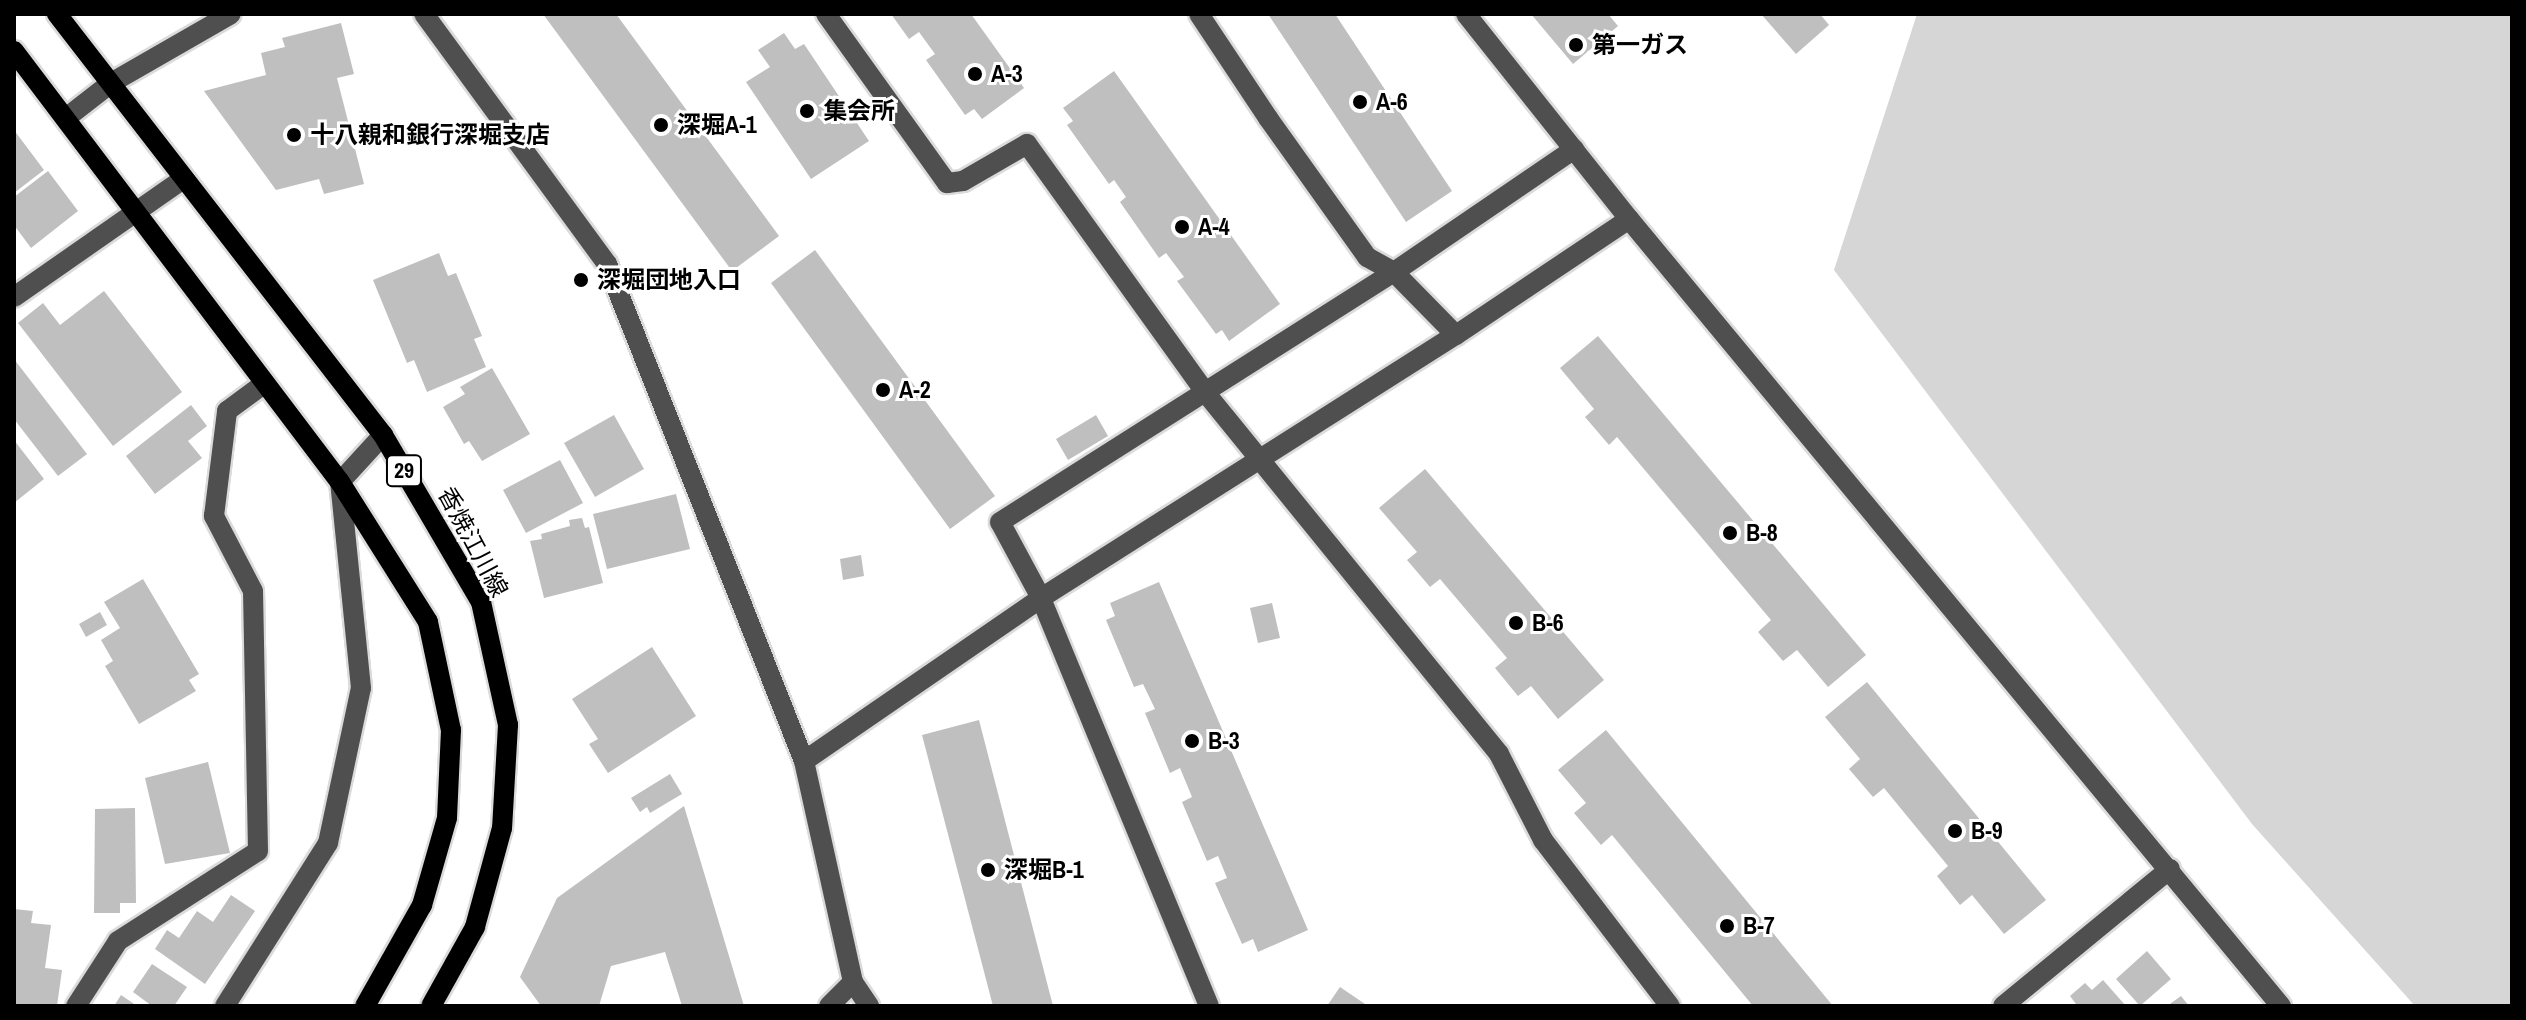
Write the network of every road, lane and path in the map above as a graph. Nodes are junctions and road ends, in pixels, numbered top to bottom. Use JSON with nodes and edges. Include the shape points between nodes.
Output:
{"nodes":[{"id":1,"x":57,"y":14,"type":"edge"},
{"id":2,"x":231,"y":14,"type":"edge"},
{"id":3,"x":424,"y":14,"type":"edge"},
{"id":4,"x":826,"y":14,"type":"edge"},
{"id":5,"x":1199,"y":14,"type":"edge"},
{"id":6,"x":1466,"y":14,"type":"edge"},
{"id":7,"x":14,"y":51,"type":"edge"},
{"id":8,"x":111,"y":83,"type":"junction"},
{"id":9,"x":66,"y":118,"type":"junction"},
{"id":10,"x":1574,"y":149,"type":"junction"},
{"id":11,"x":182,"y":180,"type":"junction"},
{"id":12,"x":138,"y":214,"type":"junction"},
{"id":13,"x":1629,"y":219,"type":"junction"},
{"id":14,"x":1394,"y":272,"type":"junction"},
{"id":15,"x":14,"y":297,"type":"edge"},
{"id":16,"x":1456,"y":335,"type":"junction"},
{"id":17,"x":265,"y":383,"type":"junction"},
{"id":18,"x":1205,"y":392,"type":"junction"},
{"id":19,"x":383,"y":435,"type":"junction"},
{"id":20,"x":1258,"y":461,"type":"junction"},
{"id":21,"x":340,"y":482,"type":"junction"},
{"id":22,"x":1041,"y":598,"type":"junction"},
{"id":23,"x":804,"y":761,"type":"junction"},
{"id":24,"x":2170,"y":869,"type":"junction"},
{"id":25,"x":853,"y":982,"type":"junction"},
{"id":26,"x":76,"y":1006,"type":"edge"},
{"id":27,"x":225,"y":1006,"type":"edge"},
{"id":28,"x":365,"y":1006,"type":"edge"},
{"id":29,"x":431,"y":1006,"type":"edge"},
{"id":30,"x":829,"y":1006,"type":"edge"},
{"id":31,"x":869,"y":1006,"type":"edge"},
{"id":32,"x":1209,"y":1006,"type":"edge"},
{"id":33,"x":1670,"y":1006,"type":"edge"},
{"id":34,"x":2003,"y":1006,"type":"edge"},
{"id":35,"x":2281,"y":1006,"type":"edge"}],
"edges":[{"from":1,"to":8,"type":"main road","name":"香焼江川線","number":"29"},
{"from":2,"to":8,"type":"street"},
{"from":3,"to":23,"type":"street","via":[[607,264]]},
{"from":4,"to":18,"type":"street","via":[[947,183],[963,181],[1027,144]]},
{"from":5,"to":14,"type":"street","via":[[1367,257]]},
{"from":6,"to":10,"type":"street"},
{"from":7,"to":9,"type":"main road","number":"29"},
{"from":8,"to":9,"type":"street"},
{"from":8,"to":11,"type":"main road","name":"香焼江川線","number":"29"},
{"from":9,"to":12,"type":"main road","number":"29"},
{"from":10,"to":13,"type":"street"},
{"from":10,"to":14,"type":"street"},
{"from":11,"to":12,"type":"street"},
{"from":11,"to":19,"type":"main road","name":"香焼江川線","number":"29"},
{"from":12,"to":15,"type":"street"},
{"from":12,"to":17,"type":"main road","number":"29"},
{"from":13,"to":16,"type":"street"},
{"from":13,"to":24,"type":"street"},
{"from":14,"to":16,"type":"street"},
{"from":14,"to":18,"type":"street"},
{"from":16,"to":20,"type":"street"},
{"from":17,"to":21,"type":"main road","number":"29"},
{"from":17,"to":26,"type":"street","via":[[227,411],[214,516],[253,591],[258,851],[118,941]]},
{"from":18,"to":20,"type":"street"},
{"from":18,"to":22,"type":"street","via":[[1000,522]]},
{"from":19,"to":21,"type":"street"},
{"from":19,"to":29,"type":"main road","name":"香焼江川線","number":"29","via":[[481,602],[508,725],[502,828],[475,927]]},
{"from":20,"to":22,"type":"street"},
{"from":20,"to":33,"type":"street","via":[[1499,754],[1543,840]]},
{"from":21,"to":27,"type":"street","via":[[361,688],[328,843]]},
{"from":21,"to":28,"type":"main road","number":"29","via":[[428,622],[451,730],[447,818],[422,905]]},
{"from":22,"to":23,"type":"street"},
{"from":22,"to":32,"type":"street"},
{"from":23,"to":25,"type":"street"},
{"from":24,"to":34,"type":"street"},
{"from":24,"to":35,"type":"street"},
{"from":25,"to":30,"type":"street"},
{"from":25,"to":31,"type":"street"}]}
